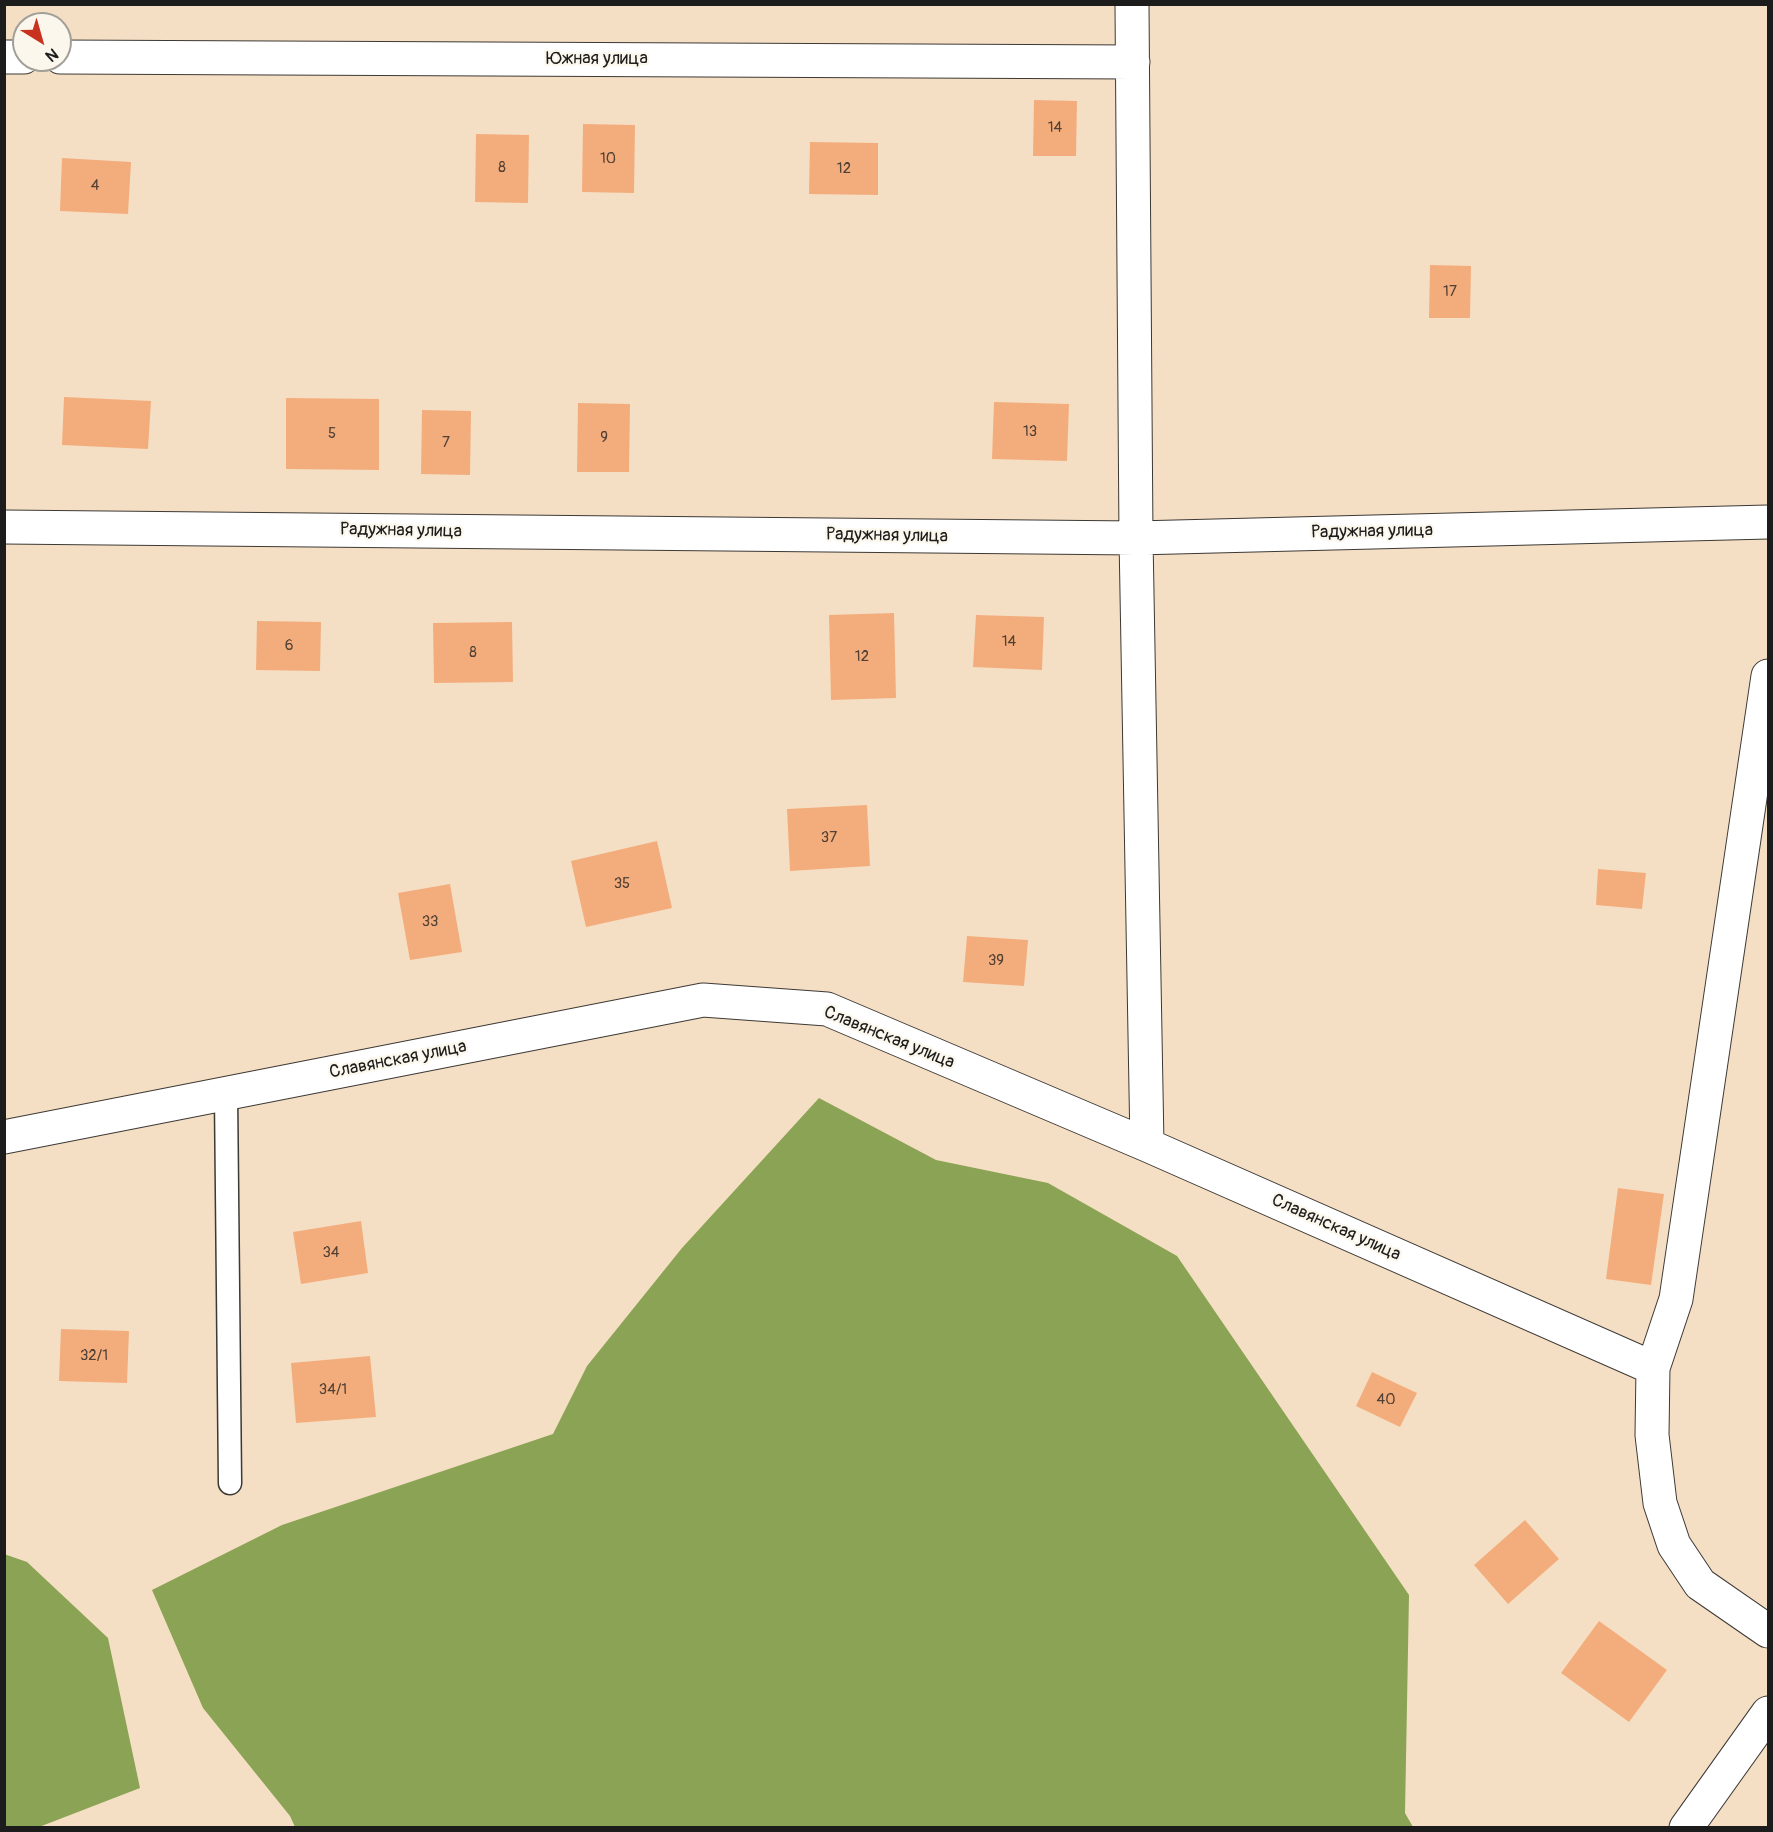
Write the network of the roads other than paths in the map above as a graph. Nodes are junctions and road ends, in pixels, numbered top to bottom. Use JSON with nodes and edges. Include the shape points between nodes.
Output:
{"nodes":[{"id":1,"x":1132,"y":4,"type":"edge"},
{"id":2,"x":72,"y":57,"type":"edge"},
{"id":3,"x":1133,"y":62,"type":"junction"},
{"id":4,"x":1768,"y":522,"type":"edge"},
{"id":5,"x":4,"y":527,"type":"edge"},
{"id":6,"x":1136,"y":538,"type":"junction"},
{"id":7,"x":1768,"y":676,"type":"edge"},
{"id":8,"x":226,"y":1094,"type":"junction"},
{"id":9,"x":4,"y":1137,"type":"edge"},
{"id":10,"x":1147,"y":1145,"type":"junction"},
{"id":11,"x":1653,"y":1368,"type":"junction"},
{"id":12,"x":230,"y":1483,"type":"dead end"},
{"id":13,"x":1768,"y":1631,"type":"edge"},
{"id":14,"x":1768,"y":1713,"type":"edge"},
{"id":15,"x":1686,"y":1827,"type":"edge"}],
"edges":[{"from":1,"to":3,"type":"street"},
{"from":2,"to":3,"type":"street","name":"Южная улица"},
{"from":3,"to":6,"type":"street"},
{"from":4,"to":6,"type":"street","name":"Радужная улица"},
{"from":5,"to":6,"type":"street","name":"Радужная улица"},
{"from":6,"to":10,"type":"street"},
{"from":7,"to":11,"type":"street","via":[[1676,1299]]},
{"from":8,"to":9,"type":"street","name":"Славянская улица"},
{"from":8,"to":10,"type":"street","name":"Славянская улица","via":[[703,1000],[827,1010]]},
{"from":8,"to":12,"type":"lane"},
{"from":10,"to":11,"type":"street","name":"Славянская улица"},
{"from":11,"to":13,"type":"street","via":[[1652,1435],[1660,1503],[1674,1545],[1700,1584]]},
{"from":14,"to":15,"type":"street"}]}
